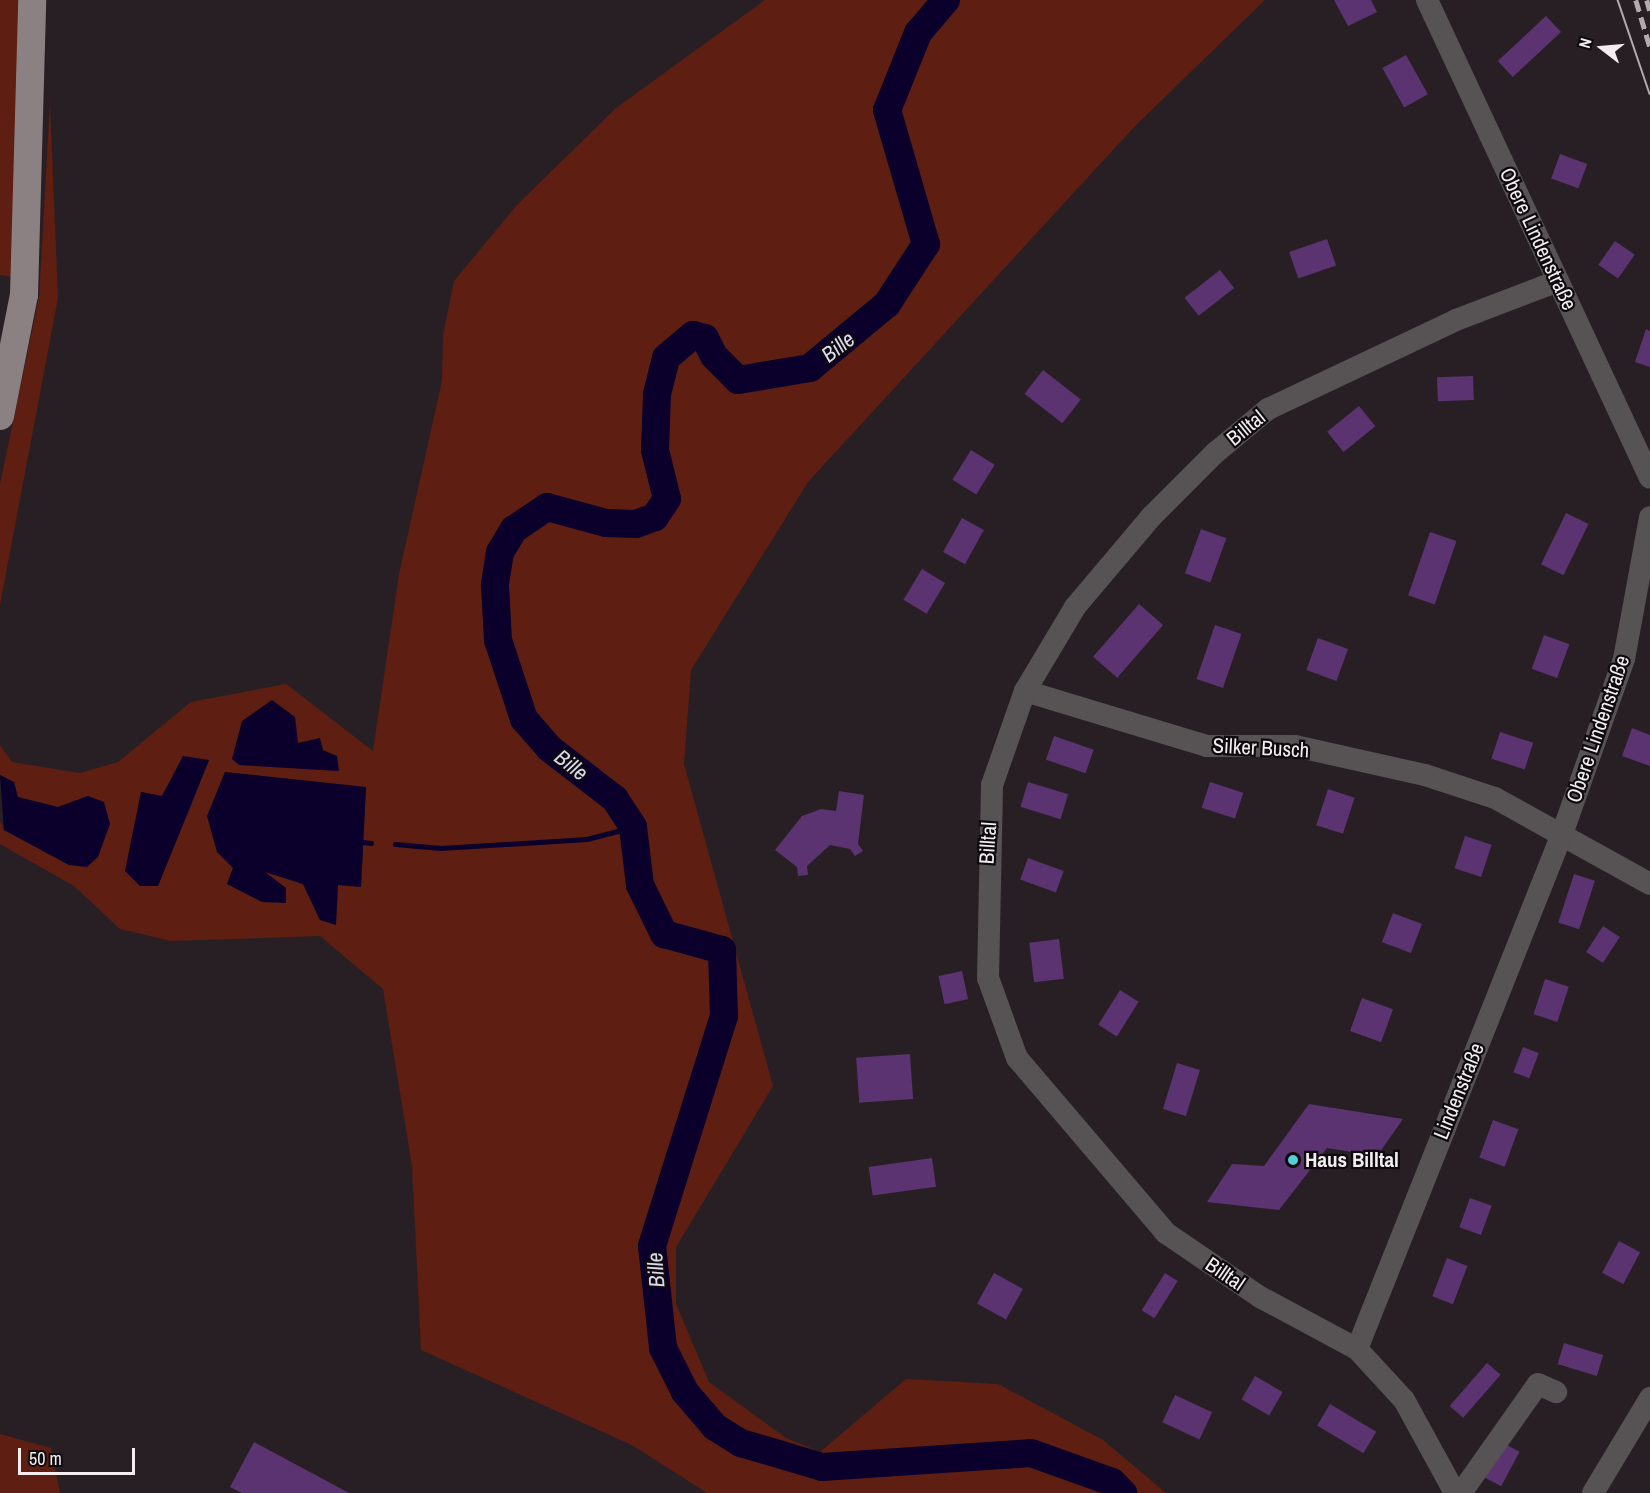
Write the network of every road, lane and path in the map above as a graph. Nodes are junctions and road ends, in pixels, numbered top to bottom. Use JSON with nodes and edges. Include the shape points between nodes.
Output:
{"nodes":[{"id":1,"x":32,"y":0,"type":"edge"},
{"id":2,"x":1427,"y":0,"type":"edge"},
{"id":3,"x":1558,"y":281,"type":"junction"},
{"id":4,"x":0,"y":416,"type":"edge"},
{"id":5,"x":1650,"y":478,"type":"edge"},
{"id":6,"x":1650,"y":517,"type":"edge"},
{"id":7,"x":1025,"y":691,"type":"junction"},
{"id":8,"x":1562,"y":834,"type":"junction"},
{"id":9,"x":1650,"y":884,"type":"edge"},
{"id":10,"x":1357,"y":1349,"type":"junction"},
{"id":11,"x":1556,"y":1392,"type":"dead end"},
{"id":12,"x":1650,"y":1398,"type":"edge"},
{"id":13,"x":1455,"y":1493,"type":"edge"},
{"id":14,"x":1461,"y":1493,"type":"edge"},
{"id":15,"x":1593,"y":1493,"type":"edge"}],
"edges":[{"from":1,"to":4,"type":"main road","via":[[24,296]]},
{"from":2,"to":3,"type":"street","name":"Obere Lindenstraße"},
{"from":3,"to":5,"type":"street","name":"Obere Lindenstraße"},
{"from":3,"to":7,"type":"street","name":"Billtal","via":[[1456,320],[1268,409],[1152,516],[1075,607]]},
{"from":6,"to":8,"type":"street","name":"Obere Lindenstraße","via":[[1624,659]]},
{"from":7,"to":8,"type":"street","name":"Silker Busch","via":[[1207,746],[1294,746],[1425,775],[1495,798]]},
{"from":7,"to":10,"type":"street","name":"Billtal","via":[[992,785],[986,878],[988,978],[1017,1058],[1166,1233],[1260,1297]]},
{"from":8,"to":9,"type":"street","name":"Silker Busch"},
{"from":8,"to":10,"type":"street","name":"Lindenstraße"},
{"from":10,"to":13,"type":"street","name":"Billtal","via":[[1404,1400]]},
{"from":11,"to":14,"type":"street","via":[[1538,1384]]},
{"from":12,"to":15,"type":"street"}]}
